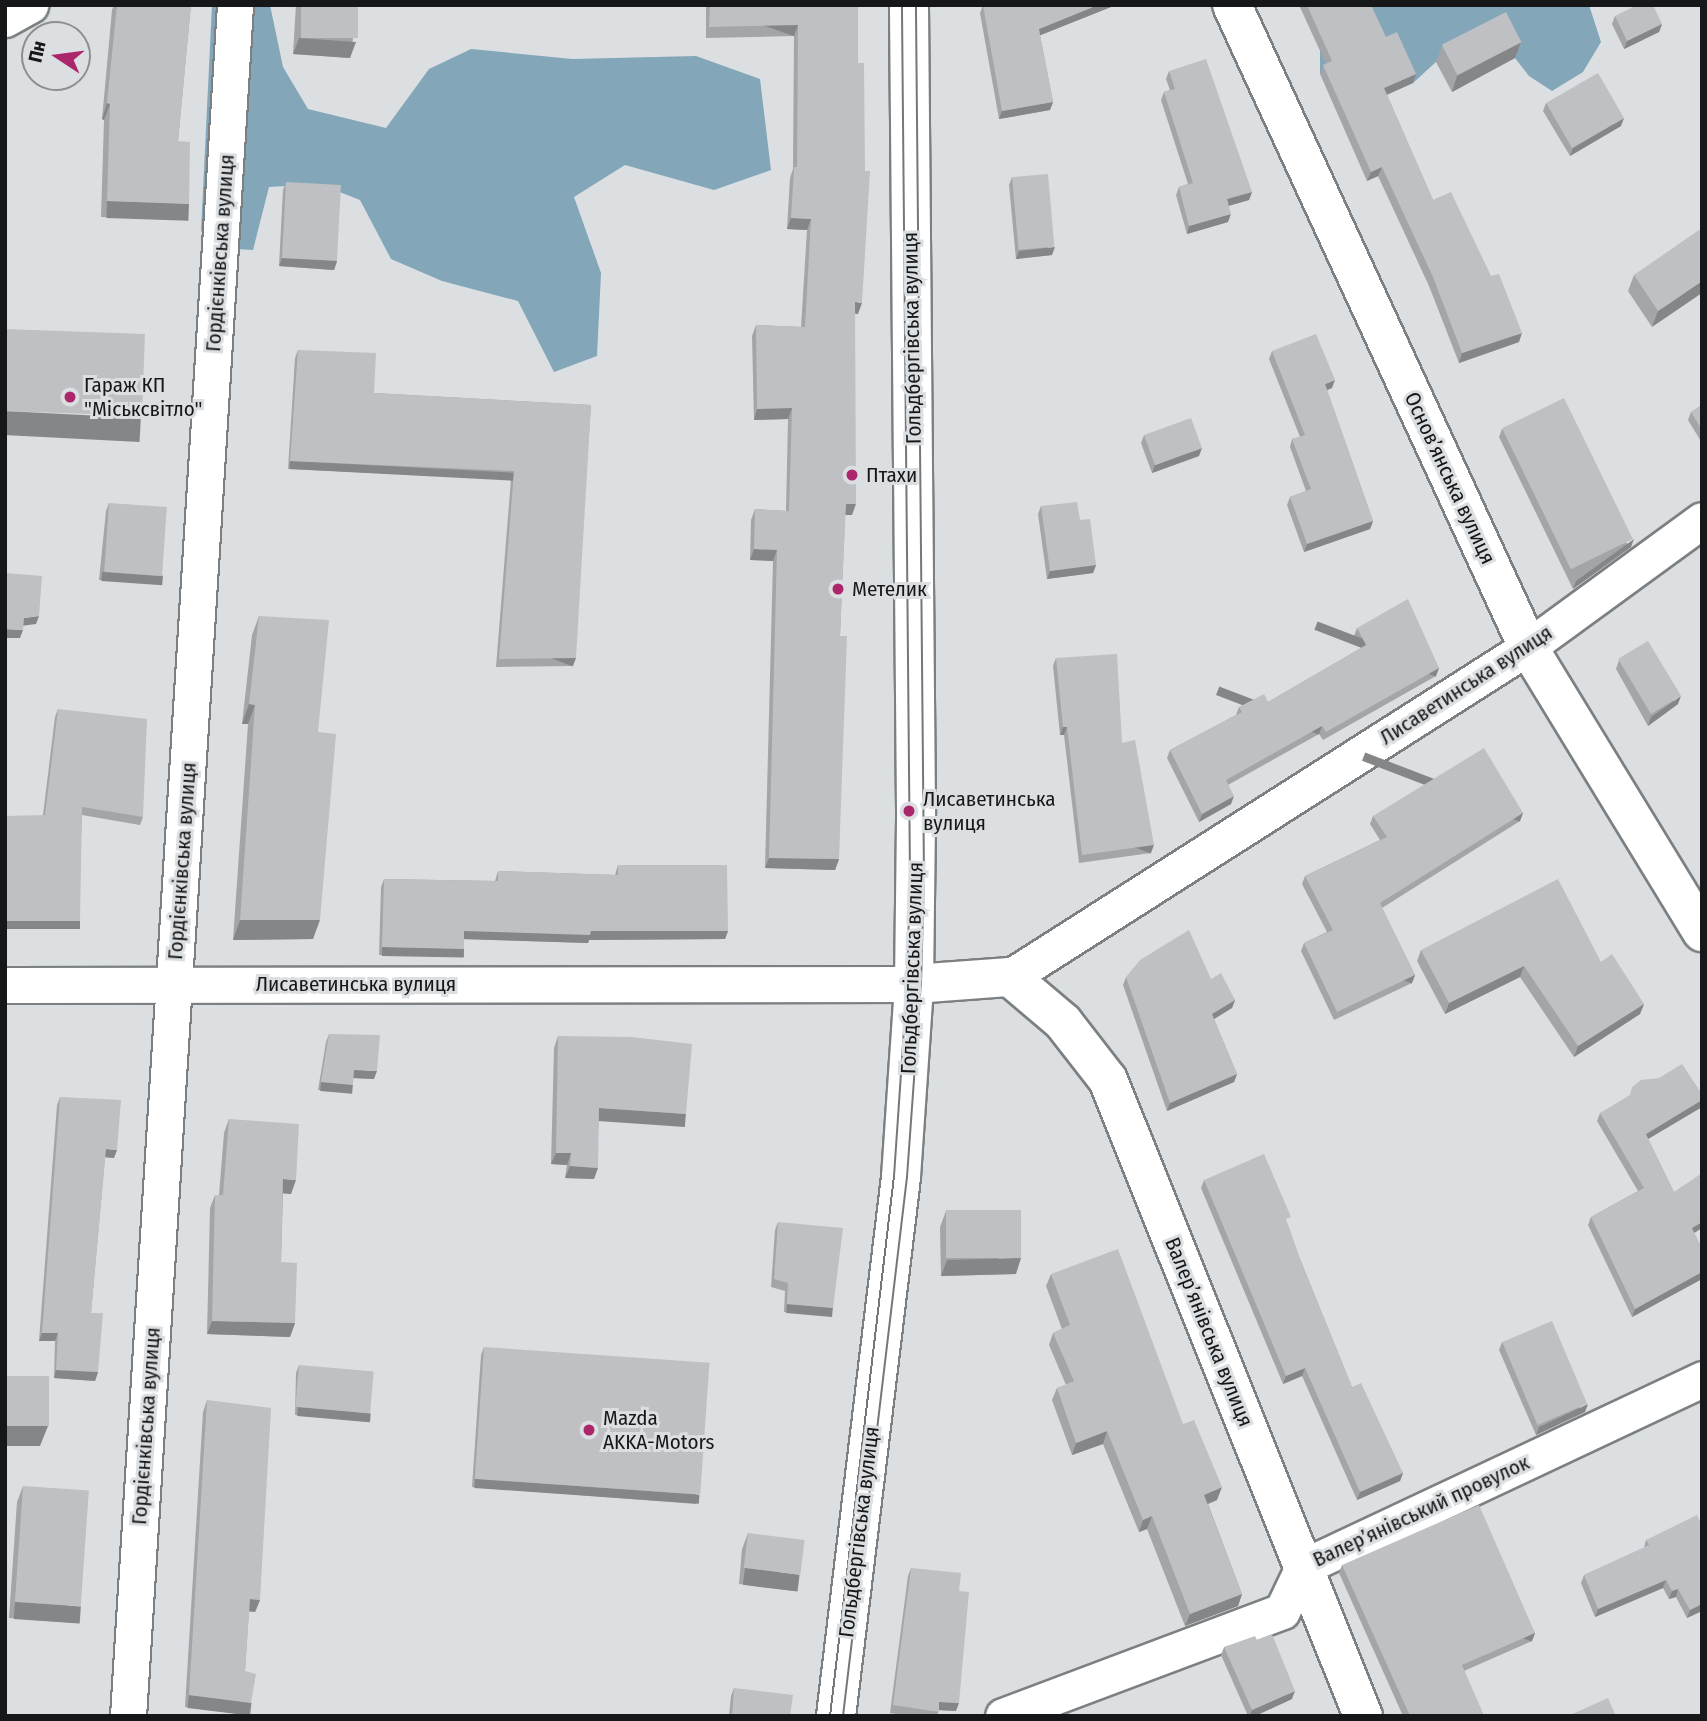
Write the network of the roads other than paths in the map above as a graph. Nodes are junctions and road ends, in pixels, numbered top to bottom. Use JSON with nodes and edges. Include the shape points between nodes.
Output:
{"nodes":[{"id":1,"x":30,"y":5,"type":"edge"},
{"id":2,"x":235,"y":5,"type":"edge"},
{"id":3,"x":909,"y":5,"type":"edge"},
{"id":4,"x":1232,"y":5,"type":"edge"},
{"id":5,"x":5,"y":19,"type":"edge"},
{"id":6,"x":1702,"y":520,"type":"edge"},
{"id":7,"x":1528,"y":647,"type":"junction"},
{"id":8,"x":1702,"y":932,"type":"edge"},
{"id":9,"x":1010,"y":977,"type":"junction"},
{"id":10,"x":174,"y":984,"type":"junction"},
{"id":11,"x":914,"y":984,"type":"junction"},
{"id":12,"x":5,"y":985,"type":"edge"},
{"id":13,"x":1702,"y":1379,"type":"edge"},
{"id":14,"x":1303,"y":1567,"type":"junction"},
{"id":15,"x":128,"y":1716,"type":"edge"},
{"id":16,"x":836,"y":1716,"type":"edge"},
{"id":17,"x":1003,"y":1716,"type":"edge"},
{"id":18,"x":1363,"y":1716,"type":"edge"}],
"edges":[{"from":1,"to":5,"type":"street"},
{"from":2,"to":10,"type":"street","name":"Гордієнківська вулиця"},
{"from":3,"to":11,"type":"street","name":"Гольдбергівська вулиця"},
{"from":4,"to":7,"type":"street","name":"Основ’янська вулиця"},
{"from":6,"to":7,"type":"street","name":"Лисаветинська вулиця"},
{"from":7,"to":8,"type":"street","name":"Основ’янська вулиця"},
{"from":7,"to":9,"type":"street","name":"Лисаветинська вулиця"},
{"from":9,"to":11,"type":"street","name":"Лисаветинська вулиця"},
{"from":9,"to":14,"type":"street","name":"Валер’янівська вулиця","via":[[1063,1023],[1108,1080]]},
{"from":10,"to":11,"type":"street","name":"Лисаветинська вулиця"},
{"from":10,"to":12,"type":"street","name":"Лисаветинська вулиця"},
{"from":10,"to":15,"type":"street","name":"Гордієнківська вулиця"},
{"from":11,"to":16,"type":"street","name":"Гольдбергівська вулиця","via":[[901,1177]]},
{"from":13,"to":14,"type":"street","name":"Валер’янівський провулок"},
{"from":14,"to":17,"type":"street","name":"Валер’янівський провулок","via":[[1282,1611]]},
{"from":14,"to":18,"type":"street","name":"Валер’янівська вулиця"}]}
